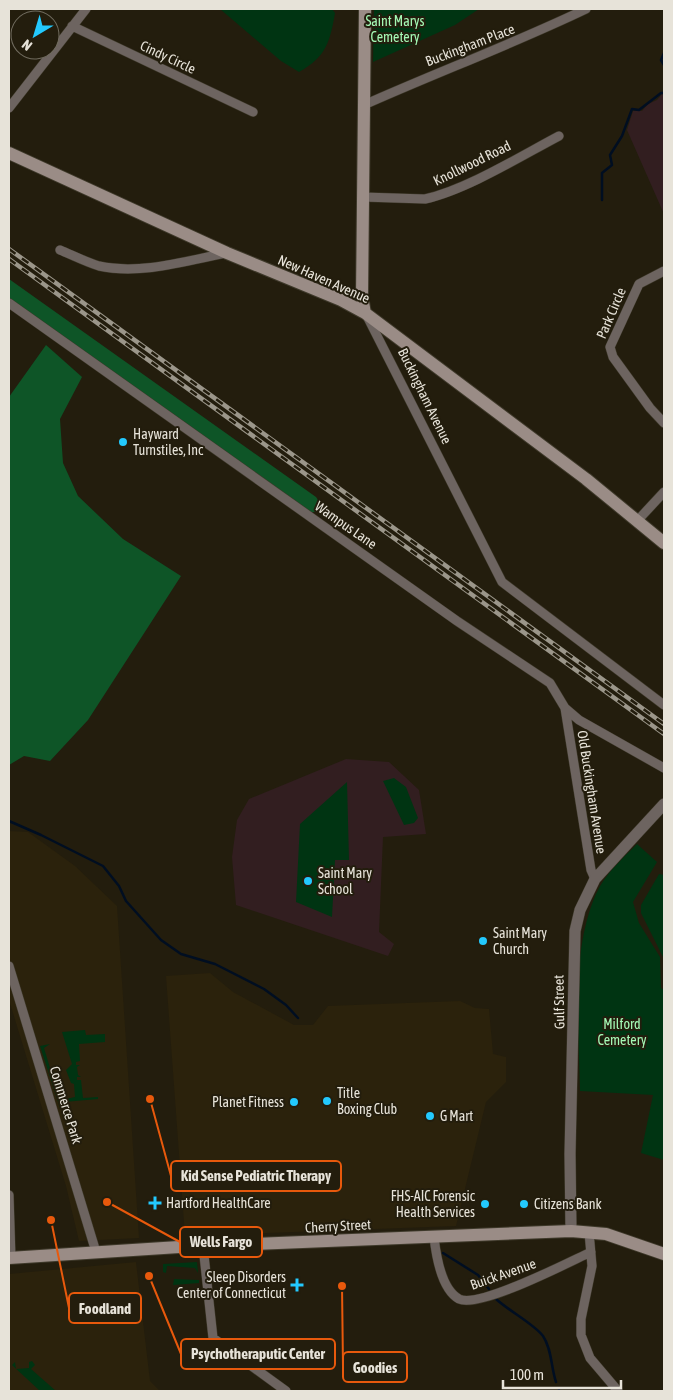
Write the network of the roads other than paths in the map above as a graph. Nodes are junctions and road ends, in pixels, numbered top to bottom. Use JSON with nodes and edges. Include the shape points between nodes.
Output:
{"nodes":[{"id":1,"x":86,"y":9,"type":"edge"},
{"id":2,"x":365,"y":9,"type":"edge"},
{"id":3,"x":586,"y":9,"type":"edge"},
{"id":4,"x":72,"y":26,"type":"junction"},
{"id":5,"x":364,"y":106,"type":"junction"},
{"id":6,"x":9,"y":108,"type":"edge"},
{"id":7,"x":253,"y":112,"type":"dead end"},
{"id":8,"x":559,"y":136,"type":"dead end"},
{"id":9,"x":9,"y":153,"type":"edge"},
{"id":10,"x":363,"y":197,"type":"junction"},
{"id":11,"x":60,"y":250,"type":"dead end"},
{"id":12,"x":226,"y":253,"type":"junction"},
{"id":13,"x":664,"y":272,"type":"edge"},
{"id":14,"x":9,"y":304,"type":"edge"},
{"id":15,"x":365,"y":312,"type":"junction"},
{"id":16,"x":664,"y":424,"type":"edge"},
{"id":17,"x":664,"y":492,"type":"edge"},
{"id":18,"x":638,"y":520,"type":"junction"},
{"id":19,"x":664,"y":543,"type":"edge"},
{"id":20,"x":664,"y":705,"type":"edge"},
{"id":21,"x":565,"y":708,"type":"junction"},
{"id":22,"x":664,"y":768,"type":"edge"},
{"id":23,"x":664,"y":804,"type":"edge"},
{"id":24,"x":595,"y":879,"type":"junction"},
{"id":25,"x":9,"y":966,"type":"edge"},
{"id":26,"x":9,"y":1195,"type":"edge"},
{"id":27,"x":571,"y":1231,"type":"junction"},
{"id":28,"x":589,"y":1232,"type":"junction"},
{"id":29,"x":434,"y":1237,"type":"junction"},
{"id":30,"x":203,"y":1246,"type":"junction"},
{"id":31,"x":96,"y":1252,"type":"junction"},
{"id":32,"x":591,"y":1252,"type":"junction"},
{"id":33,"x":664,"y":1254,"type":"edge"},
{"id":34,"x":10,"y":1258,"type":"edge"},
{"id":35,"x":286,"y":1391,"type":"edge"},
{"id":36,"x":618,"y":1391,"type":"edge"}],
"edges":[{"from":1,"to":4,"type":"street"},
{"from":2,"to":5,"type":"main road","name":"Buckingham Avenue"},
{"from":3,"to":5,"type":"street","name":"Buckingham Place","via":[[526,38]]},
{"from":4,"to":6,"type":"street"},
{"from":4,"to":7,"type":"street","name":"Cindy Circle"},
{"from":5,"to":10,"type":"main road","name":"Buckingham Avenue"},
{"from":8,"to":10,"type":"street","name":"Knollwood Road","via":[[434,197]]},
{"from":9,"to":12,"type":"main road","name":"New Haven Avenue"},
{"from":10,"to":15,"type":"main road","name":"Buckingham Avenue","via":[[362,301]]},
{"from":11,"to":12,"type":"street","via":[[98,265],[128,268],[158,266]]},
{"from":12,"to":15,"type":"main road","name":"New Haven Avenue"},
{"from":13,"to":16,"type":"street","name":"Park Circle","via":[[638,284],[610,347],[613,357]]},
{"from":14,"to":21,"type":"street","name":"Wampus Lane","via":[[550,684]]},
{"from":15,"to":18,"type":"main road","name":"New Haven Avenue"},
{"from":15,"to":20,"type":"street","name":"Buckingham Avenue","via":[[502,582]]},
{"from":17,"to":18,"type":"street"},
{"from":18,"to":19,"type":"main road","name":"New Haven Avenue"},
{"from":21,"to":22,"type":"street","name":"Wampus Lane","via":[[594,731]]},
{"from":21,"to":24,"type":"street","name":"Old Buckingham Avenue"},
{"from":23,"to":24,"type":"street","name":"Gulf Street"},
{"from":24,"to":27,"type":"street","name":"Gulf Street","via":[[580,910],[574,947]]},
{"from":25,"to":31,"type":"street","name":"Commerce Park"},
{"from":26,"to":34,"type":"street"},
{"from":27,"to":28,"type":"main road","name":"Cherry Street"},
{"from":27,"to":29,"type":"main road","name":"Cherry Street"},
{"from":28,"to":32,"type":"street"},
{"from":28,"to":33,"type":"main road","name":"Cherry Street","via":[[614,1236]]},
{"from":29,"to":30,"type":"main road","name":"Cherry Street"},
{"from":29,"to":32,"type":"street","name":"Buick Avenue","via":[[442,1276],[462,1300],[496,1294]]},
{"from":30,"to":31,"type":"main road","name":"Cherry Street"},
{"from":30,"to":35,"type":"street","via":[[213,1338]]},
{"from":31,"to":34,"type":"main road","name":"Cherry Street"},
{"from":32,"to":36,"type":"street","via":[[592,1266],[581,1335],[590,1358]]}]}
